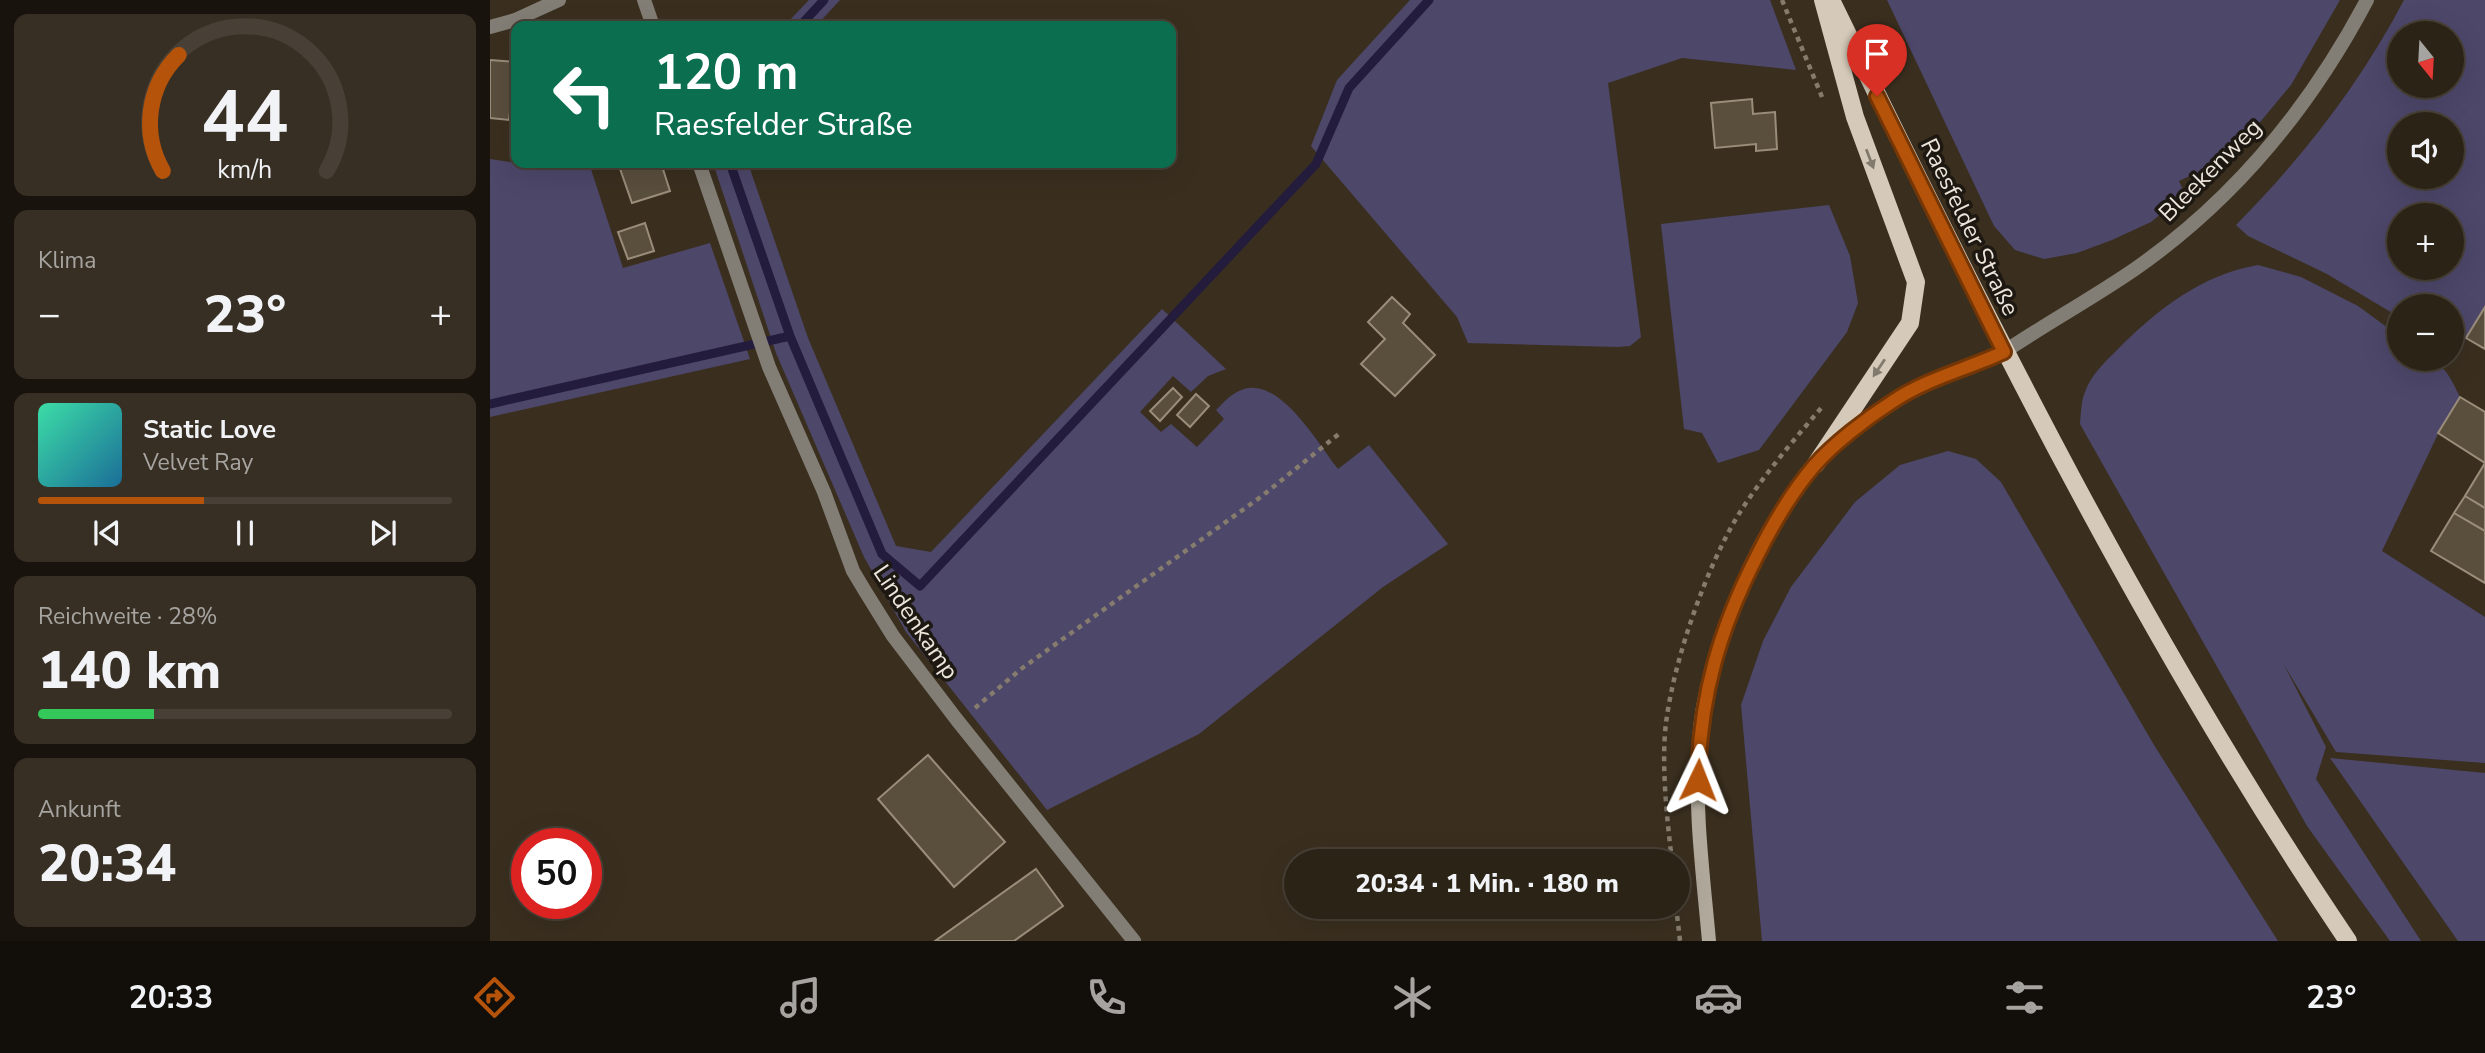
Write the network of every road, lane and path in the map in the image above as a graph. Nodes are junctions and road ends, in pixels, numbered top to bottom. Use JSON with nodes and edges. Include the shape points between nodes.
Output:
{"nodes":[{"id":1,"x":559,"y":0,"type":"edge"},
{"id":2,"x":644,"y":0,"type":"edge"},
{"id":3,"x":1782,"y":0,"type":"edge"},
{"id":4,"x":1823,"y":0,"type":"edge"},
{"id":5,"x":1831,"y":0,"type":"edge"},
{"id":6,"x":2367,"y":0,"type":"edge"},
{"id":7,"x":511,"y":21,"type":"edge"},
{"id":8,"x":511,"y":21,"type":"edge"},
{"id":9,"x":651,"y":21,"type":"edge"},
{"id":10,"x":490,"y":27,"type":"edge"},
{"id":11,"x":1825,"y":104,"type":"dead end"},
{"id":12,"x":701,"y":168,"type":"edge"},
{"id":13,"x":2004,"y":352,"type":"junction"},
{"id":14,"x":1827,"y":402,"type":"dead end"},
{"id":15,"x":1340,"y":433,"type":"dead end"},
{"id":16,"x":1816,"y":464,"type":"junction"},
{"id":17,"x":957,"y":720,"type":"junction"},
{"id":18,"x":1671,"y":849,"type":"edge"},
{"id":19,"x":1677,"y":919,"type":"edge"},
{"id":20,"x":1134,"y":941,"type":"edge"},
{"id":21,"x":1679,"y":941,"type":"edge"},
{"id":22,"x":1709,"y":941,"type":"edge"},
{"id":23,"x":2348,"y":941,"type":"edge"}],
"edges":[{"from":1,"to":8,"type":"street"},
{"from":2,"to":9,"type":"street"},
{"from":3,"to":11,"type":"path"},
{"from":4,"to":16,"type":"main road","one_way":true,"via":[[1855,117],[1916,282],[1910,323]]},
{"from":5,"to":13,"type":"main road","name":"Raesfelder Straße"},
{"from":6,"to":13,"type":"street","name":"Bleekenweg","via":[[2309,96],[2251,168],[2198,221],[2135,269]]},
{"from":7,"to":10,"type":"street"},
{"from":12,"to":17,"type":"street","name":"Lindenkamp","via":[[769,367],[853,570],[893,636]]},
{"from":13,"to":16,"type":"main road","name":"Raesfelder Straße","via":[[1894,400]]},
{"from":13,"to":23,"type":"main road","via":[[2068,475],[2210,722]]},
{"from":14,"to":18,"type":"path","via":[[1737,517],[1688,631],[1666,723]]},
{"from":15,"to":17,"type":"path","via":[[1262,496]]},
{"from":16,"to":22,"type":"main road","name":"Raesfelder Straße","via":[[1782,511],[1740,589],[1708,680],[1699,738],[1697,801]]},
{"from":17,"to":20,"type":"street","name":"Lindenkamp"},
{"from":19,"to":21,"type":"path"}]}
